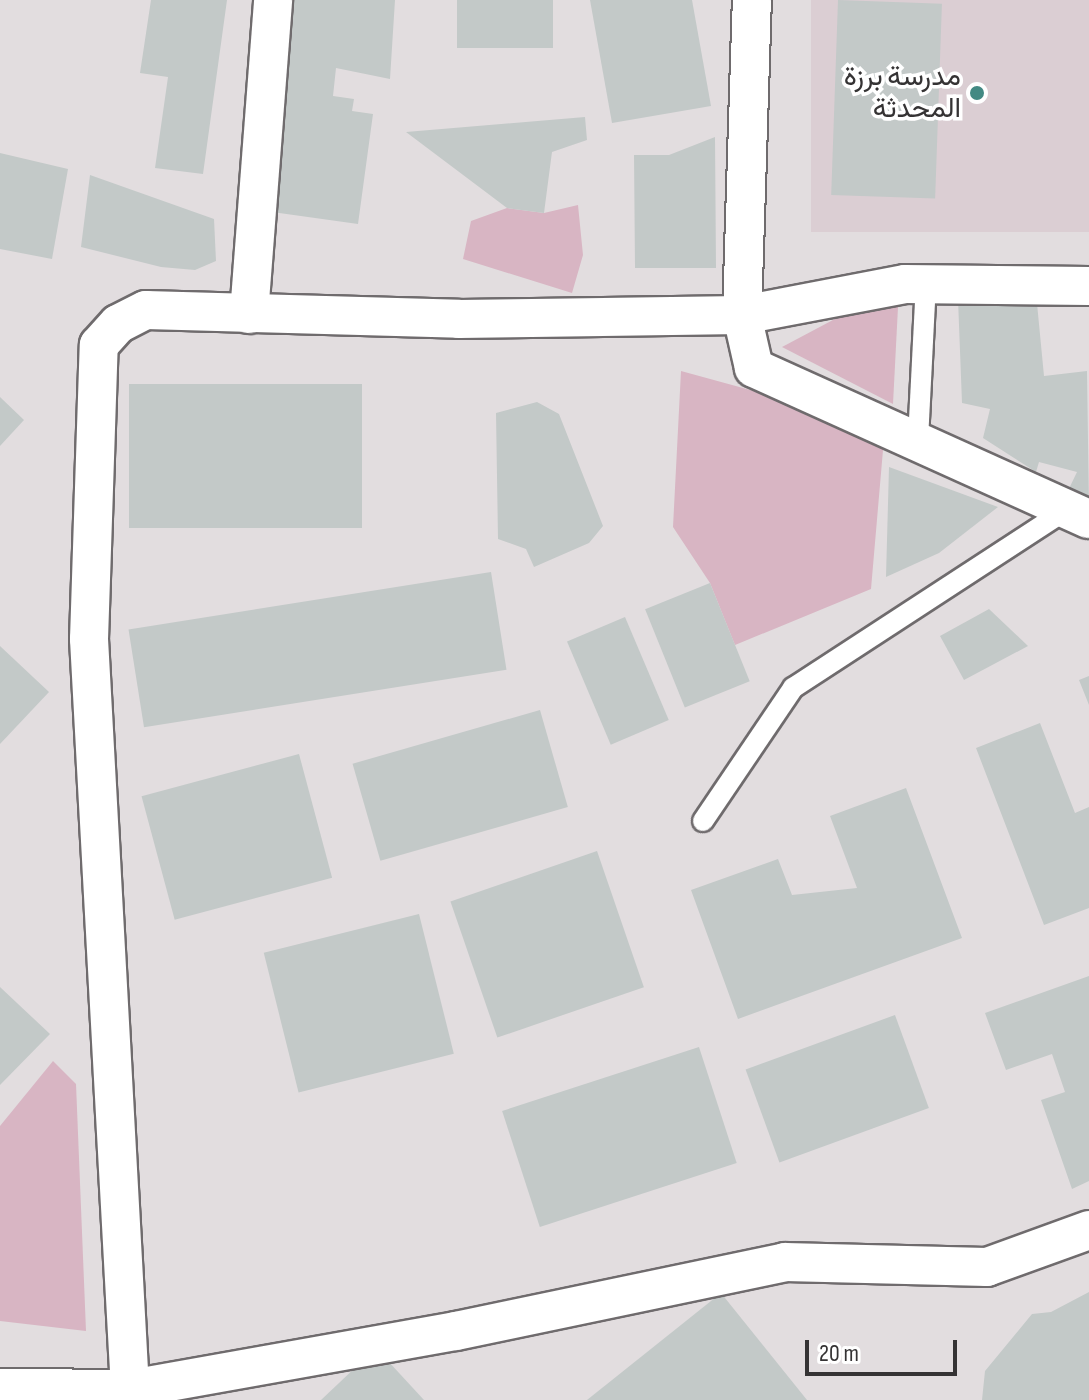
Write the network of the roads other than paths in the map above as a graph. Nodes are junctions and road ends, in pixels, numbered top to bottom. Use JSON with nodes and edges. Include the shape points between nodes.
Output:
{"nodes":[{"id":1,"x":273,"y":0,"type":"edge"},
{"id":2,"x":752,"y":0,"type":"edge"},
{"id":3,"x":926,"y":284,"type":"junction"},
{"id":4,"x":1089,"y":286,"type":"edge"},
{"id":5,"x":249,"y":314,"type":"junction"},
{"id":6,"x":742,"y":315,"type":"junction"},
{"id":7,"x":918,"y":440,"type":"junction"},
{"id":8,"x":1080,"y":513,"type":"edge"},
{"id":9,"x":703,"y":821,"type":"dead end"},
{"id":10,"x":1089,"y":1230,"type":"edge"},
{"id":11,"x":0,"y":1388,"type":"edge"},
{"id":12,"x":130,"y":1389,"type":"junction"}],
"edges":[{"from":1,"to":5,"type":"street"},
{"from":2,"to":6,"type":"street"},
{"from":3,"to":4,"type":"street"},
{"from":3,"to":6,"type":"street"},
{"from":3,"to":7,"type":"lane"},
{"from":5,"to":6,"type":"street","via":[[459,319]]},
{"from":5,"to":12,"type":"street","via":[[146,310],[118,324],[99,345],[89,639]]},
{"from":6,"to":7,"type":"street","via":[[754,368]]},
{"from":7,"to":8,"type":"street"},
{"from":8,"to":9,"type":"lane","via":[[793,688]]},
{"from":10,"to":12,"type":"street","via":[[987,1267],[785,1262],[456,1331]]},
{"from":11,"to":12,"type":"street"}]}
